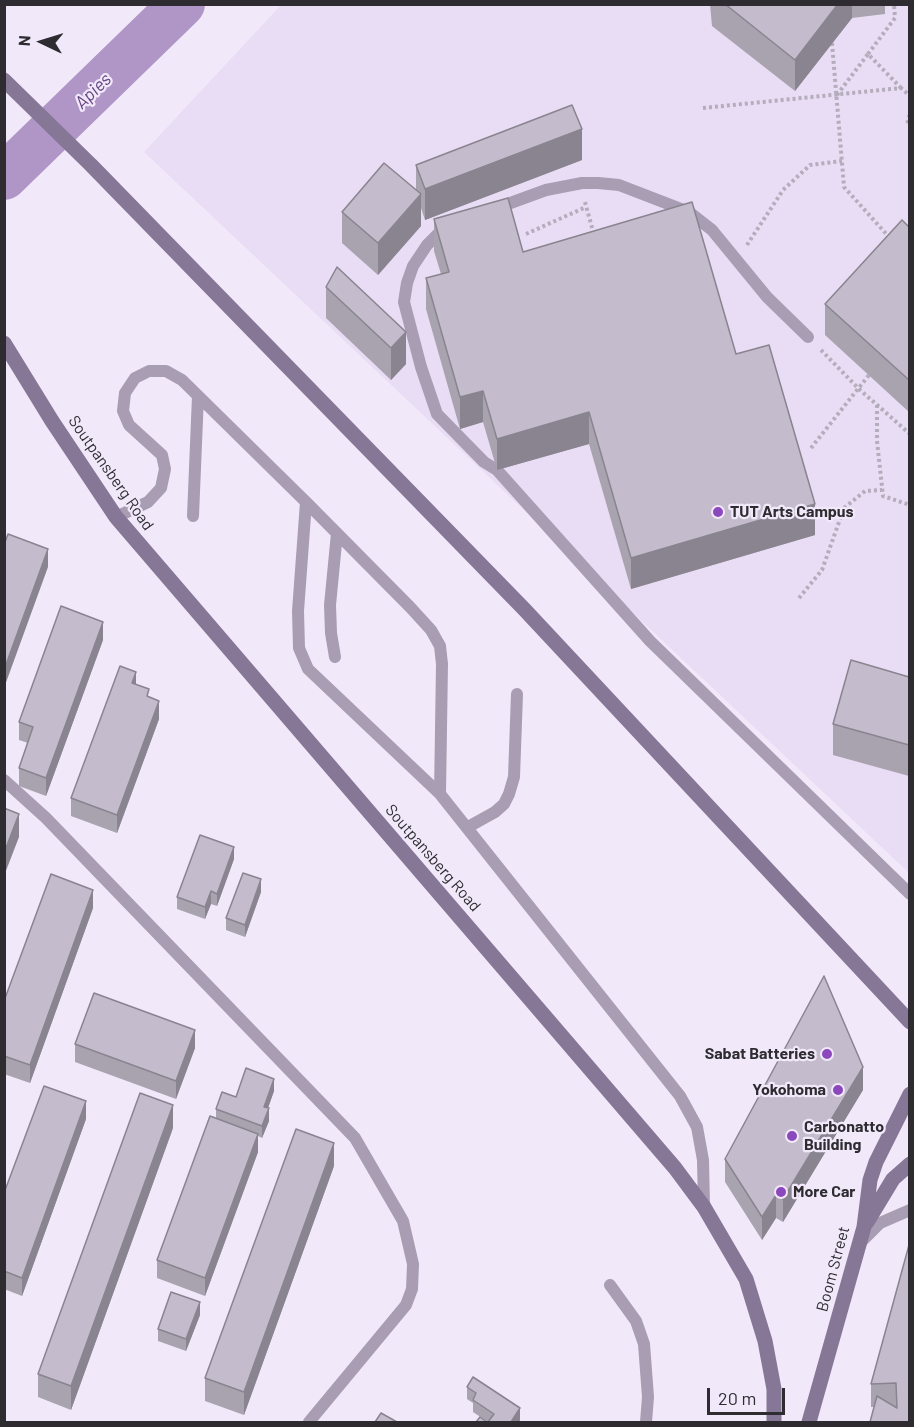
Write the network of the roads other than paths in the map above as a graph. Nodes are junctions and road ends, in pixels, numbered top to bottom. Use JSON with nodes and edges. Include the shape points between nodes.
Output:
{"nodes":[{"id":1,"x":4,"y":80,"type":"edge"},
{"id":2,"x":480,"y":215,"type":"edge"},
{"id":3,"x":461,"y":223,"type":"edge"},
{"id":4,"x":808,"y":337,"type":"road end"},
{"id":5,"x":4,"y":343,"type":"edge"},
{"id":6,"x":198,"y":396,"type":"junction"},
{"id":7,"x":306,"y":502,"type":"junction"},
{"id":8,"x":193,"y":516,"type":"dead end"},
{"id":9,"x":116,"y":517,"type":"junction"},
{"id":10,"x":337,"y":533,"type":"junction"},
{"id":11,"x":334,"y":657,"type":"dead end"},
{"id":12,"x":517,"y":694,"type":"dead end"},
{"id":13,"x":4,"y":780,"type":"edge"},
{"id":14,"x":440,"y":794,"type":"junction"},
{"id":15,"x":468,"y":827,"type":"junction"},
{"id":16,"x":909,"y":894,"type":"edge"},
{"id":17,"x":909,"y":1022,"type":"edge"},
{"id":18,"x":909,"y":1094,"type":"edge"},
{"id":19,"x":909,"y":1164,"type":"edge"},
{"id":20,"x":704,"y":1207,"type":"junction"},
{"id":21,"x":909,"y":1210,"type":"edge"},
{"id":22,"x":864,"y":1227,"type":"junction"},
{"id":23,"x":859,"y":1244,"type":"junction"},
{"id":24,"x":610,"y":1285,"type":"dead end"},
{"id":25,"x":309,"y":1422,"type":"edge"},
{"id":26,"x":646,"y":1422,"type":"edge"},
{"id":27,"x":774,"y":1422,"type":"edge"},
{"id":28,"x":809,"y":1422,"type":"edge"}],
"edges":[{"from":1,"to":17,"type":"main road","via":[[524,609]]},
{"from":2,"to":4,"type":"lane","via":[[546,190],[582,183],[620,185],[689,212],[712,230],[767,297]]},
{"from":3,"to":16,"type":"lane","via":[[442,230],[427,245],[413,266],[404,302],[437,414],[484,462],[497,470],[650,641]]},
{"from":5,"to":9,"type":"main road","name":"Soutpansberg Road"},
{"from":6,"to":7,"type":"lane"},
{"from":6,"to":8,"type":"lane"},
{"from":6,"to":9,"type":"lane","via":[[166,371],[149,371],[135,378],[125,393],[123,411],[129,425],[162,455],[165,469],[161,488],[148,502]]},
{"from":7,"to":10,"type":"lane"},
{"from":7,"to":14,"type":"lane","via":[[298,611],[299,648],[308,669]]},
{"from":9,"to":20,"type":"main road","name":"Soutpansberg Road","via":[[675,1168]]},
{"from":10,"to":11,"type":"lane","via":[[330,605]]},
{"from":10,"to":14,"type":"lane","via":[[431,630],[440,646]]},
{"from":12,"to":15,"type":"lane","via":[[514,777],[509,794],[495,812]]},
{"from":13,"to":25,"type":"lane","via":[[46,818],[355,1138],[403,1221],[413,1264],[412,1288],[406,1305]]},
{"from":14,"to":15,"type":"lane"},
{"from":15,"to":20,"type":"lane","via":[[680,1096],[697,1127],[703,1160]]},
{"from":18,"to":22,"type":"main road","name":"Boom Street","via":[[876,1162]]},
{"from":19,"to":22,"type":"main road","via":[[893,1179]]},
{"from":20,"to":27,"type":"main road","name":"Soutpansberg Road","via":[[746,1279],[765,1341],[774,1389]]},
{"from":21,"to":23,"type":"lane","via":[[880,1223]]},
{"from":22,"to":23,"type":"main road","name":"Boom Street"},
{"from":23,"to":28,"type":"main road","name":"Boom Street"},
{"from":24,"to":26,"type":"lane","via":[[636,1321],[644,1344]]}]}
